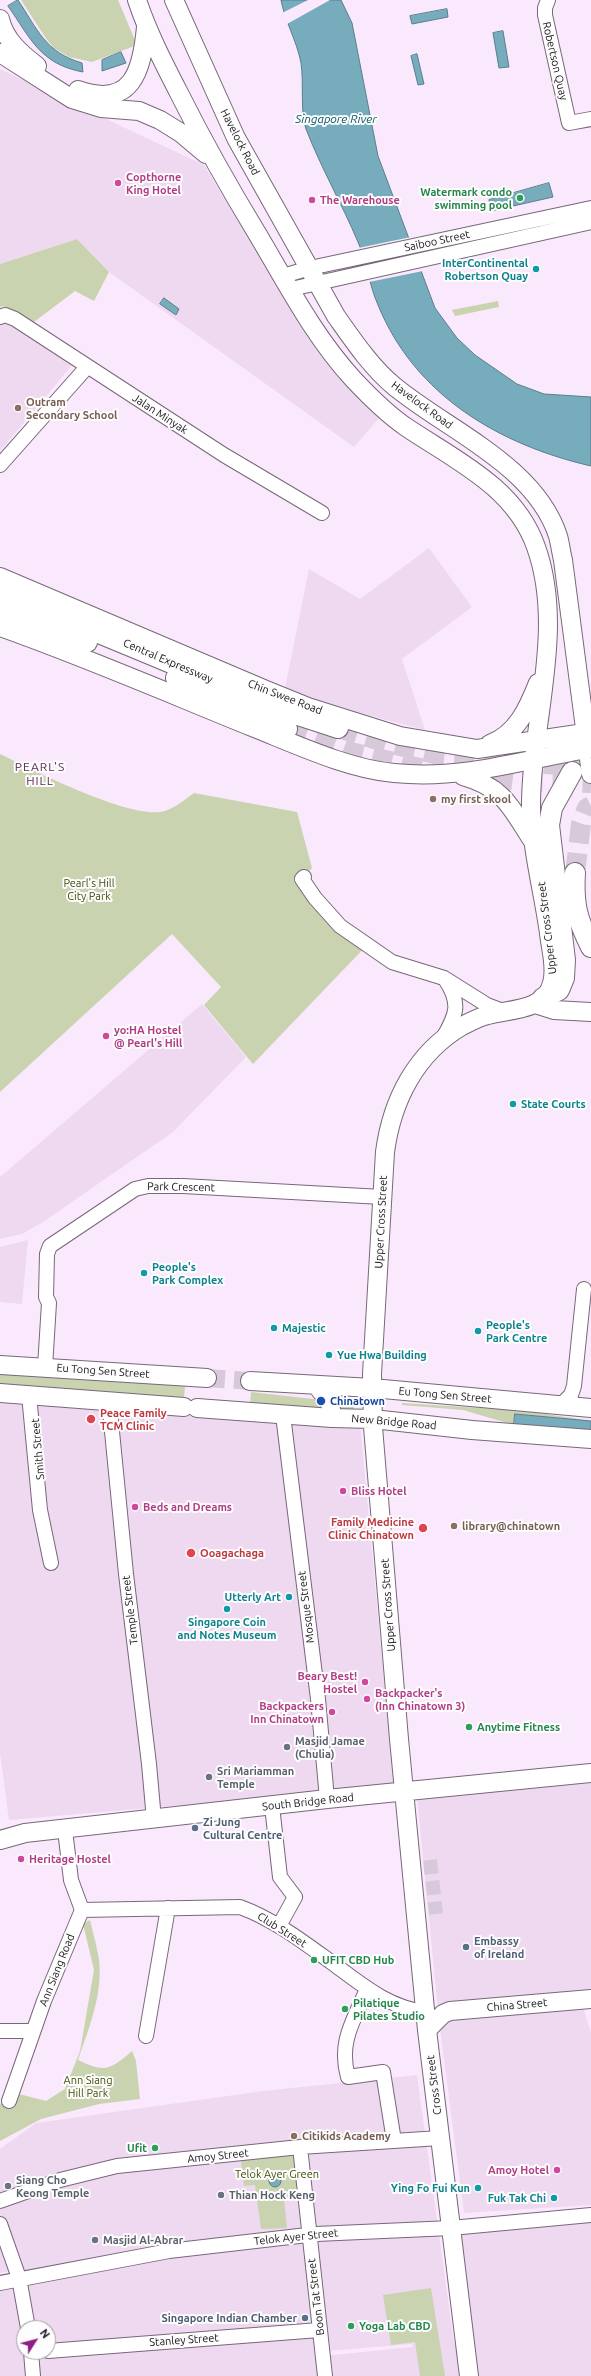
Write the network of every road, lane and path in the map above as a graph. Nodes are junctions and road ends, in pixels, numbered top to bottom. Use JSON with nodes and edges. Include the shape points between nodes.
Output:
{"nodes":[{"id":1,"x":137,"y":0,"type":"edge"},
{"id":2,"x":174,"y":0,"type":"edge"},
{"id":3,"x":548,"y":0,"type":"edge"},
{"id":4,"x":0,"y":19,"type":"edge"},
{"id":5,"x":146,"y":27,"type":"junction"},
{"id":6,"x":0,"y":53,"type":"edge"},
{"id":7,"x":81,"y":96,"type":"junction"},
{"id":8,"x":591,"y":119,"type":"edge"},
{"id":9,"x":216,"y":165,"type":"junction"},
{"id":10,"x":591,"y":208,"type":"edge"},
{"id":11,"x":591,"y":222,"type":"edge"},
{"id":12,"x":525,"y":229,"type":"junction"},
{"id":13,"x":313,"y":275,"type":"junction"},
{"id":14,"x":287,"y":283,"type":"junction"},
{"id":15,"x":0,"y":317,"type":"edge"},
{"id":16,"x":87,"y":367,"type":"junction"},
{"id":17,"x":0,"y":465,"type":"edge"},
{"id":18,"x":322,"y":513,"type":"dead end"},
{"id":19,"x":0,"y":601,"type":"edge"},
{"id":20,"x":546,"y":666,"type":"junction"},
{"id":21,"x":578,"y":675,"type":"junction"},
{"id":22,"x":591,"y":693,"type":"edge"},
{"id":23,"x":338,"y":728,"type":"tunnel mouth"},
{"id":24,"x":287,"y":729,"type":"tunnel mouth"},
{"id":25,"x":536,"y":741,"type":"junction"},
{"id":26,"x":588,"y":741,"type":"edge"},
{"id":27,"x":436,"y":743,"type":"junction"},
{"id":28,"x":477,"y":749,"type":"junction"},
{"id":29,"x":534,"y":759,"type":"junction"},
{"id":30,"x":582,"y":773,"type":"edge"},
{"id":31,"x":433,"y":774,"type":"junction"},
{"id":32,"x":456,"y":774,"type":"junction"},
{"id":33,"x":532,"y":841,"type":"junction"},
{"id":34,"x":575,"y":873,"type":"tunnel mouth"},
{"id":35,"x":304,"y":876,"type":"dead end"},
{"id":36,"x":591,"y":947,"type":"edge"},
{"id":37,"x":444,"y":978,"type":"junction"},
{"id":38,"x":539,"y":1001,"type":"junction"},
{"id":39,"x":503,"y":1011,"type":"junction"},
{"id":40,"x":591,"y":1012,"type":"edge"},
{"id":41,"x":443,"y":1039,"type":"junction"},
{"id":42,"x":382,"y":1197,"type":"junction"},
{"id":43,"x":584,"y":1289,"type":"dead end"},
{"id":44,"x":0,"y":1364,"type":"edge"},
{"id":45,"x":42,"y":1367,"type":"junction"},
{"id":46,"x":206,"y":1378,"type":"tunnel mouth"},
{"id":47,"x":250,"y":1381,"type":"tunnel mouth"},
{"id":48,"x":316,"y":1385,"type":"junction"},
{"id":49,"x":372,"y":1388,"type":"junction"},
{"id":50,"x":0,"y":1393,"type":"edge"},
{"id":51,"x":29,"y":1395,"type":"junction"},
{"id":52,"x":50,"y":1396,"type":"junction"},
{"id":53,"x":109,"y":1401,"type":"junction"},
{"id":54,"x":561,"y":1405,"type":"junction"},
{"id":55,"x":591,"y":1408,"type":"edge"},
{"id":56,"x":283,"y":1415,"type":"junction"},
{"id":57,"x":332,"y":1418,"type":"junction"},
{"id":58,"x":373,"y":1419,"type":"junction"},
{"id":59,"x":591,"y":1439,"type":"edge"},
{"id":60,"x":37,"y":1456,"type":"junction"},
{"id":61,"x":51,"y":1563,"type":"dead end"},
{"id":62,"x":591,"y":1773,"type":"edge"},
{"id":63,"x":404,"y":1793,"type":"junction"},
{"id":64,"x":327,"y":1799,"type":"junction"},
{"id":65,"x":272,"y":1806,"type":"junction"},
{"id":66,"x":154,"y":1820,"type":"junction"},
{"id":67,"x":64,"y":1830,"type":"junction"},
{"id":68,"x":0,"y":1837,"type":"edge"},
{"id":69,"x":168,"y":1908,"type":"junction"},
{"id":70,"x":82,"y":1910,"type":"junction"},
{"id":71,"x":279,"y":1926,"type":"junction"},
{"id":72,"x":367,"y":1989,"type":"junction"},
{"id":73,"x":591,"y":1999,"type":"edge"},
{"id":74,"x":591,"y":2004,"type":"edge"},
{"id":75,"x":512,"y":2008,"type":"junction"},
{"id":76,"x":434,"y":2013,"type":"junction"},
{"id":77,"x":0,"y":2031,"type":"edge"},
{"id":78,"x":33,"y":2031,"type":"junction"},
{"id":79,"x":146,"y":2036,"type":"dead end"},
{"id":80,"x":9,"y":2101,"type":"dead end"},
{"id":81,"x":440,"y":2138,"type":"junction"},
{"id":82,"x":394,"y":2141,"type":"junction"},
{"id":83,"x":300,"y":2147,"type":"junction"},
{"id":84,"x":0,"y":2201,"type":"edge"},
{"id":85,"x":591,"y":2215,"type":"edge"},
{"id":86,"x":0,"y":2224,"type":"edge"},
{"id":87,"x":451,"y":2228,"type":"junction"},
{"id":88,"x":308,"y":2235,"type":"junction"},
{"id":89,"x":18,"y":2275,"type":"junction"},
{"id":90,"x":1,"y":2282,"type":"edge"},
{"id":91,"x":26,"y":2320,"type":"edge"},
{"id":92,"x":319,"y":2330,"type":"junction"},
{"id":93,"x":56,"y":2350,"type":"edge"},
{"id":94,"x":32,"y":2360,"type":"edge"},
{"id":95,"x":33,"y":2376,"type":"edge"},
{"id":96,"x":325,"y":2376,"type":"edge"},
{"id":97,"x":469,"y":2376,"type":"edge"}],
"edges":[{"from":1,"to":5,"type":"main road"},
{"from":2,"to":13,"type":"main road","name":"Havelock Road","via":[[236,138]]},
{"from":3,"to":8,"type":"street","name":"Robertson Quay","via":[[545,15],[569,123]]},
{"from":4,"to":7,"type":"main road","via":[[10,41],[24,56]]},
{"from":5,"to":7,"type":"main road","via":[[141,63],[130,84],[122,91]]},
{"from":5,"to":9,"type":"main road"},
{"from":6,"to":7,"type":"main road","via":[[65,95]]},
{"from":7,"to":9,"type":"main road","via":[[100,108],[139,111],[160,120],[198,146]]},
{"from":9,"to":14,"type":"main road"},
{"from":10,"to":12,"type":"street","name":"Saiboo Street"},
{"from":11,"to":12,"type":"street","name":"Saiboo Street"},
{"from":12,"to":13,"type":"street","name":"Saiboo Street","via":[[363,271]]},
{"from":12,"to":13,"type":"street","name":"Saiboo Street","via":[[359,258]]},
{"from":13,"to":14,"type":"street","name":"Saiboo Street"},
{"from":13,"to":21,"type":"main road","name":"Havelock Road","via":[[336,316],[378,370],[412,400],[495,457],[520,479],[539,501],[558,536]]},
{"from":14,"to":20,"type":"main road","via":[[313,326],[345,370],[372,399],[408,428],[480,474],[505,498],[528,529],[540,559],[545,586]]},
{"from":15,"to":16,"type":"street","name":"Jalan Minyak","via":[[10,317]]},
{"from":16,"to":17,"type":"street"},
{"from":16,"to":18,"type":"street","name":"Jalan Minyak","via":[[224,455]]},
{"from":19,"to":23,"type":"highway","name":"Central Expressway"},
{"from":19,"to":24,"type":"highway","name":"Central Expressway"},
{"from":19,"to":27,"type":"main road","name":"Chin Swee Road","via":[[308,707],[400,736]]},
{"from":19,"to":31,"type":"main road","via":[[77,654],[226,717],[357,765],[394,773]]},
{"from":20,"to":25,"type":"main road"},
{"from":20,"to":28,"type":"main road","via":[[531,701],[514,728],[501,740]]},
{"from":21,"to":22,"type":"main road"},
{"from":21,"to":26,"type":"main road","name":"Havelock Road"},
{"from":25,"to":26,"type":"main road","name":"Chin Swee Road"},
{"from":25,"to":28,"type":"main road","name":"Chin Swee Road"},
{"from":25,"to":29,"type":"main road","name":"Upper Cross Street"},
{"from":26,"to":29,"type":"main road"},
{"from":26,"to":30,"type":"main road","name":"Havelock Road"},
{"from":27,"to":28,"type":"main road","name":"Chin Swee Road"},
{"from":27,"to":31,"type":"main road","via":[[445,751],[447,757],[443,768]]},
{"from":29,"to":32,"type":"main road","via":[[484,771]]},
{"from":29,"to":33,"type":"main road","name":"Upper Cross Street","via":[[531,795]]},
{"from":30,"to":38,"type":"highway","via":[[552,808],[549,825],[551,861],[565,960],[564,978],[559,990]]},
{"from":31,"to":32,"type":"main road"},
{"from":32,"to":33,"type":"main road","via":[[482,781],[494,788],[506,799]]},
{"from":33,"to":38,"type":"main road","name":"Upper Cross Street","via":[[543,892],[553,966],[552,984]]},
{"from":34,"to":36,"type":"highway","via":[[574,899],[578,922]]},
{"from":35,"to":37,"type":"street","via":[[302,879],[315,898],[340,926],[392,962]]},
{"from":37,"to":39,"type":"street","via":[[487,1005]]},
{"from":37,"to":41,"type":"street","via":[[455,995],[456,1004],[454,1018]]},
{"from":38,"to":39,"type":"main road","name":"Upper Cross Street"},
{"from":38,"to":40,"type":"main road","via":[[554,1010]]},
{"from":39,"to":41,"type":"main road","name":"Upper Cross Street","via":[[464,1025]]},
{"from":41,"to":42,"type":"main road","name":"Upper Cross Street","via":[[406,1082],[397,1101],[388,1131]]},
{"from":42,"to":45,"type":"street","name":"Park Crescent","via":[[183,1186],[148,1186],[135,1189],[50,1246],[47,1254],[46,1297],[42,1302]]},
{"from":42,"to":49,"type":"main road","name":"Upper Cross Street"},
{"from":43,"to":54,"type":"street","via":[[574,1386],[571,1395]]},
{"from":44,"to":45,"type":"main road","name":"Eu Tong Sen Street"},
{"from":45,"to":46,"type":"main road","name":"Eu Tong Sen Street"},
{"from":47,"to":48,"type":"main road","name":"Eu Tong Sen Street"},
{"from":48,"to":49,"type":"main road","name":"Eu Tong Sen Street"},
{"from":48,"to":57,"type":"main road","via":[[330,1402]]},
{"from":49,"to":54,"type":"main road","name":"Eu Tong Sen Street"},
{"from":49,"to":58,"type":"main road","name":"Upper Cross Street"},
{"from":50,"to":51,"type":"main road","name":"New Bridge Road"},
{"from":51,"to":52,"type":"main road","name":"New Bridge Road"},
{"from":51,"to":60,"type":"street","name":"Smith Street"},
{"from":52,"to":53,"type":"main road","name":"New Bridge Road"},
{"from":52,"to":60,"type":"street","name":"Smith Street","via":[[34,1403]]},
{"from":53,"to":56,"type":"main road","name":"New Bridge Road"},
{"from":53,"to":66,"type":"street","name":"Temple Street"},
{"from":54,"to":55,"type":"main road","name":"Eu Tong Sen Street"},
{"from":56,"to":57,"type":"main road","name":"New Bridge Road"},
{"from":56,"to":64,"type":"street","name":"Mosque Street","via":[[318,1699]]},
{"from":57,"to":58,"type":"main road","name":"New Bridge Road"},
{"from":58,"to":59,"type":"main road","name":"New Bridge Road"},
{"from":58,"to":63,"type":"main road","name":"Upper Cross Street"},
{"from":60,"to":61,"type":"street","name":"Smith Street","via":[[44,1510],[42,1512]]},
{"from":62,"to":63,"type":"main road","name":"South Bridge Road"},
{"from":63,"to":64,"type":"main road","name":"South Bridge Road"},
{"from":63,"to":76,"type":"main road"},
{"from":64,"to":65,"type":"main road","name":"South Bridge Road"},
{"from":65,"to":66,"type":"main road","name":"South Bridge Road"},
{"from":65,"to":71,"type":"street","via":[[280,1877],[296,1898]]},
{"from":66,"to":67,"type":"main road","name":"South Bridge Road"},
{"from":67,"to":68,"type":"main road","name":"South Bridge Road"},
{"from":67,"to":70,"type":"street","via":[[71,1880]]},
{"from":69,"to":70,"type":"street","name":"Club Street"},
{"from":69,"to":71,"type":"street","name":"Club Street","via":[[240,1907]]},
{"from":69,"to":79,"type":"street"},
{"from":70,"to":78,"type":"street","name":"Ann Siang Road"},
{"from":71,"to":72,"type":"street","name":"Club Street"},
{"from":72,"to":76,"type":"street","name":"Club Street","via":[[402,2008]]},
{"from":72,"to":82,"type":"street","via":[[344,2045],[344,2061],[348,2076],[383,2072]]},
{"from":73,"to":75,"type":"main road","name":"China Street"},
{"from":74,"to":75,"type":"main road","name":"China Street"},
{"from":75,"to":76,"type":"main road","name":"China Street","via":[[447,2017]]},
{"from":76,"to":81,"type":"main road","name":"Cross Street","via":[[427,2030]]},
{"from":77,"to":78,"type":"street"},
{"from":78,"to":80,"type":"street","name":"Ann Siang Road"},
{"from":81,"to":82,"type":"street","name":"Amoy Street"},
{"from":81,"to":87,"type":"main road","name":"Cross Street"},
{"from":82,"to":83,"type":"street","name":"Amoy Street"},
{"from":83,"to":84,"type":"street","name":"Amoy Street","via":[[117,2166],[60,2180]]},
{"from":83,"to":88,"type":"street","name":"Boon Tat Street"},
{"from":85,"to":87,"type":"street","name":"Telok Ayer Street"},
{"from":86,"to":89,"type":"street"},
{"from":87,"to":88,"type":"street","name":"Telok Ayer Street"},
{"from":87,"to":97,"type":"main road","name":"Cross Street"},
{"from":88,"to":89,"type":"street","name":"Telok Ayer Street","via":[[169,2251]]},
{"from":88,"to":92,"type":"street","name":"Boon Tat Street"},
{"from":89,"to":90,"type":"street","name":"Telok Ayer Street"},
{"from":89,"to":91,"type":"street"},
{"from":92,"to":93,"type":"street","name":"Stanley Street"},
{"from":92,"to":96,"type":"street","name":"Boon Tat Street"},
{"from":94,"to":95,"type":"street"}]}
